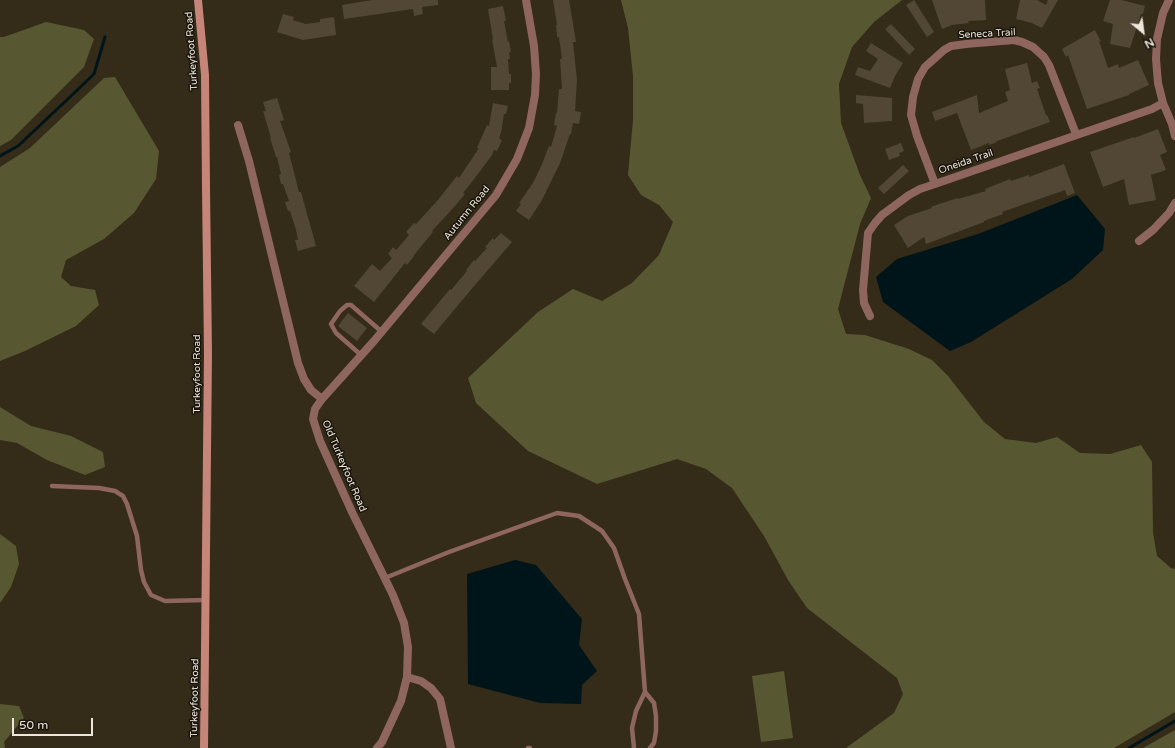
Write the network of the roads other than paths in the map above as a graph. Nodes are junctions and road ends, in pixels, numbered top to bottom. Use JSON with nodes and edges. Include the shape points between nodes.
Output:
{"nodes":[{"id":1,"x":198,"y":0,"type":"edge"},
{"id":2,"x":526,"y":0,"type":"edge"},
{"id":3,"x":1169,"y":0,"type":"edge"},
{"id":4,"x":1163,"y":104,"type":"junction"},
{"id":5,"x":238,"y":125,"type":"dead end"},
{"id":6,"x":1076,"y":134,"type":"junction"},
{"id":7,"x":1175,"y":136,"type":"edge"},
{"id":8,"x":935,"y":184,"type":"junction"},
{"id":9,"x":1175,"y":203,"type":"edge"},
{"id":10,"x":1139,"y":240,"type":"dead end"},
{"id":11,"x":870,"y":316,"type":"dead end"},
{"id":12,"x":382,"y":332,"type":"junction"},
{"id":13,"x":362,"y":355,"type":"junction"},
{"id":14,"x":322,"y":399,"type":"junction"},
{"id":15,"x":52,"y":486,"type":"dead end"},
{"id":16,"x":385,"y":578,"type":"junction"},
{"id":17,"x":206,"y":600,"type":"junction"},
{"id":18,"x":407,"y":677,"type":"junction"},
{"id":19,"x":645,"y":692,"type":"junction"},
{"id":20,"x":204,"y":748,"type":"edge"},
{"id":21,"x":377,"y":748,"type":"edge"},
{"id":22,"x":451,"y":748,"type":"edge"},
{"id":23,"x":634,"y":748,"type":"edge"},
{"id":24,"x":650,"y":748,"type":"edge"}],
"edges":[{"from":1,"to":17,"type":"main road","name":"Turkeyfoot Road","via":[[205,75],[208,362]]},
{"from":2,"to":12,"type":"street","name":"Autumn Road","via":[[534,46],[535,95],[529,128],[517,159],[496,194]]},
{"from":3,"to":4,"type":"street","via":[[1157,39],[1158,83]]},
{"from":4,"to":6,"type":"street","name":"Oneida Trail"},
{"from":4,"to":7,"type":"street"},
{"from":5,"to":14,"type":"street","via":[[298,363],[311,390]]},
{"from":6,"to":8,"type":"street","name":"Oneida Trail"},
{"from":6,"to":8,"type":"street","name":"Seneca Trail","via":[[1049,65],[1033,47],[1014,40],[951,46],[925,67],[918,79],[913,97],[911,115]]},
{"from":8,"to":11,"type":"street","name":"Oneida Trail","via":[[909,195],[887,211],[868,233],[863,290],[864,303]]},
{"from":9,"to":10,"type":"street","via":[[1153,230]]},
{"from":12,"to":13,"type":"street","name":"Autumn Road"},
{"from":12,"to":13,"type":"lane","via":[[351,305],[340,311],[331,324],[336,333]]},
{"from":13,"to":14,"type":"street","name":"Autumn Road"},
{"from":14,"to":16,"type":"street","name":"Old Turkeyfoot Road","via":[[315,409],[313,419],[320,441]]},
{"from":15,"to":17,"type":"lane","via":[[99,488],[115,491],[123,496],[137,536],[144,582],[151,595],[165,601]]},
{"from":16,"to":18,"type":"street","name":"Old Turkeyfoot Road","via":[[404,623],[408,647]]},
{"from":16,"to":19,"type":"lane","via":[[557,513],[579,516],[602,531],[614,548],[639,614]]},
{"from":17,"to":20,"type":"main road","name":"Turkeyfoot Road"},
{"from":18,"to":21,"type":"street","name":"Old Turkeyfoot Road","via":[[401,701]]},
{"from":18,"to":22,"type":"street","via":[[421,681],[440,699]]},
{"from":19,"to":23,"type":"lane","via":[[636,711],[632,728]]},
{"from":19,"to":24,"type":"lane","via":[[654,703],[656,716],[654,743]]}]}
